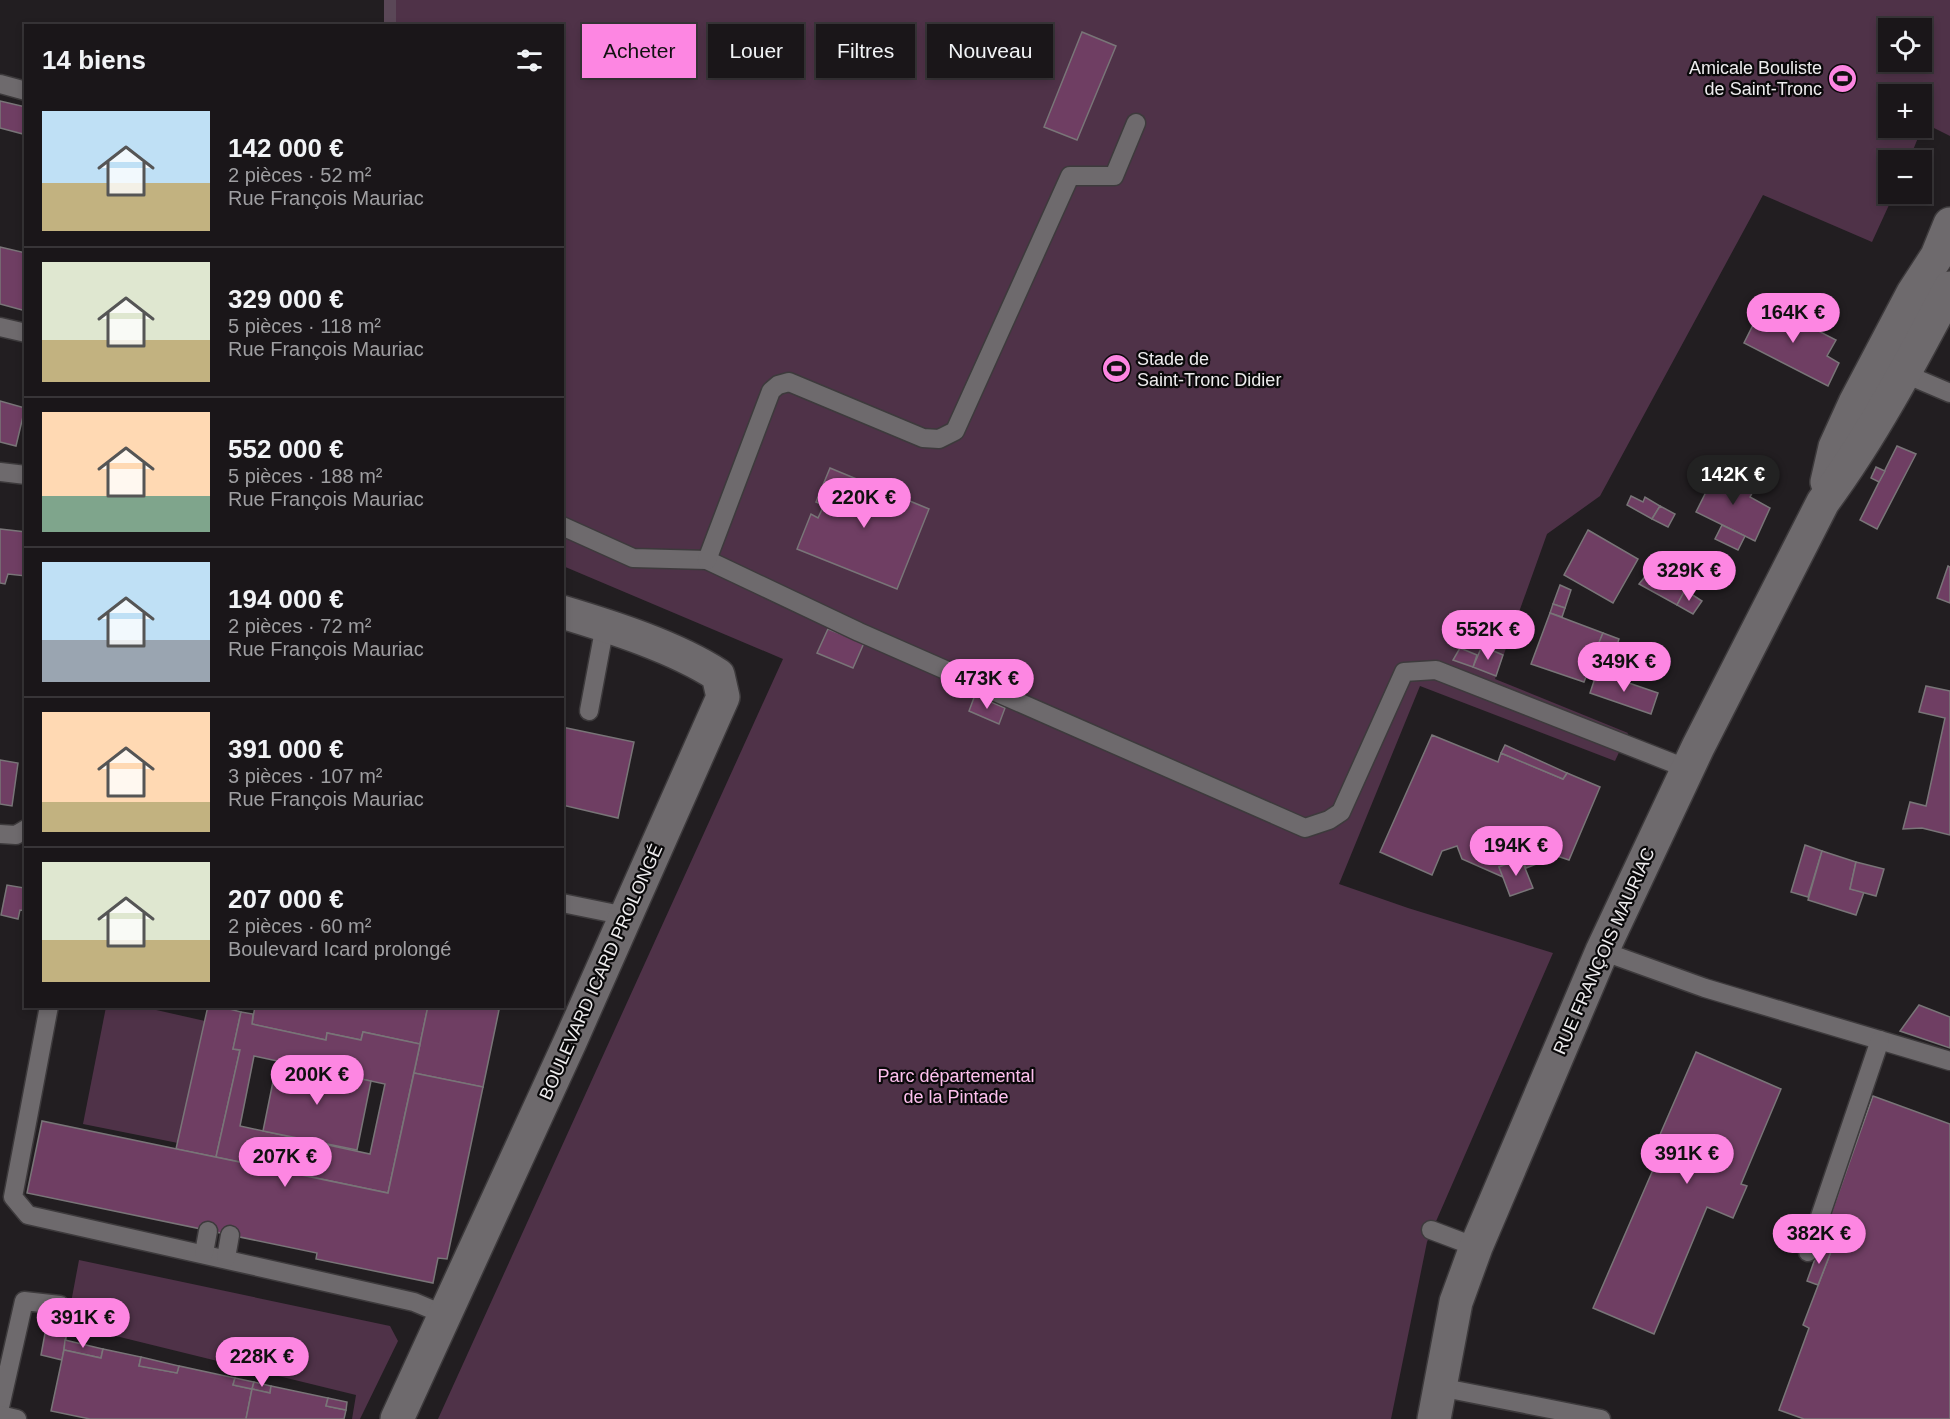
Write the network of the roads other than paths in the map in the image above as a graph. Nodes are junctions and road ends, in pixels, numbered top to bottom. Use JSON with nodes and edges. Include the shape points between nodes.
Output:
{"nodes":[{"id":1,"x":0,"y":84,"type":"edge"},
{"id":2,"x":24,"y":90,"type":"edge"},
{"id":3,"x":1136,"y":123,"type":"dead end"},
{"id":4,"x":1950,"y":224,"type":"edge"},
{"id":5,"x":1943,"y":259,"type":"edge"},
{"id":6,"x":1950,"y":288,"type":"edge"},
{"id":7,"x":0,"y":327,"type":"edge"},
{"id":8,"x":24,"y":333,"type":"edge"},
{"id":9,"x":1890,"y":368,"type":"junction"},
{"id":10,"x":1950,"y":393,"type":"edge"},
{"id":11,"x":0,"y":472,"type":"edge"},
{"id":12,"x":24,"y":475,"type":"edge"},
{"id":13,"x":564,"y":527,"type":"edge"},
{"id":14,"x":707,"y":560,"type":"junction"},
{"id":15,"x":564,"y":613,"type":"edge"},
{"id":16,"x":605,"y":625,"type":"junction"},
{"id":17,"x":590,"y":711,"type":"dead end"},
{"id":18,"x":1688,"y":769,"type":"junction"},
{"id":19,"x":24,"y":830,"type":"edge"},
{"id":20,"x":0,"y":834,"type":"edge"},
{"id":21,"x":564,"y":903,"type":"edge"},
{"id":22,"x":626,"y":916,"type":"junction"},
{"id":23,"x":1602,"y":951,"type":"junction"},
{"id":24,"x":50,"y":1008,"type":"edge"},
{"id":25,"x":1880,"y":1041,"type":"junction"},
{"id":26,"x":1950,"y":1061,"type":"edge"},
{"id":27,"x":1431,"y":1230,"type":"dead end"},
{"id":28,"x":208,"y":1231,"type":"dead end"},
{"id":29,"x":230,"y":1235,"type":"dead end"},
{"id":30,"x":1476,"y":1246,"type":"junction"},
{"id":31,"x":1808,"y":1252,"type":"dead end"},
{"id":32,"x":204,"y":1253,"type":"junction"},
{"id":33,"x":226,"y":1258,"type":"junction"},
{"id":34,"x":60,"y":1305,"type":"dead end"},
{"id":35,"x":445,"y":1315,"type":"junction"},
{"id":36,"x":1439,"y":1387,"type":"junction"},
{"id":37,"x":0,"y":1407,"type":"edge"},
{"id":38,"x":0,"y":1415,"type":"edge"},
{"id":39,"x":17,"y":1419,"type":"edge"},
{"id":40,"x":397,"y":1419,"type":"edge"},
{"id":41,"x":1434,"y":1419,"type":"edge"},
{"id":42,"x":1601,"y":1419,"type":"edge"}],
"edges":[{"from":1,"to":2,"type":"lane"},
{"from":3,"to":14,"type":"lane","via":[[1114,176],[1070,176],[955,431],[939,439],[923,438],[789,382],[778,385],[771,391]]},
{"from":4,"to":5,"type":"street","name":"RUE FRANÇOIS MAURIAC"},
{"from":5,"to":9,"type":"street","name":"RUE FRANÇOIS MAURIAC","via":[[1913,293]]},
{"from":6,"to":9,"type":"street","name":"RUE FRANÇOIS MAURIAC"},
{"from":7,"to":8,"type":"lane"},
{"from":9,"to":10,"type":"lane"},
{"from":9,"to":18,"type":"street","name":"RUE FRANÇOIS MAURIAC","via":[[1835,447],[1823,502]]},
{"from":11,"to":12,"type":"lane"},
{"from":13,"to":14,"type":"lane","via":[[633,558]]},
{"from":14,"to":18,"type":"lane","via":[[859,632],[1305,828],[1341,812],[1404,672],[1436,670]]},
{"from":15,"to":16,"type":"street","name":"BOULEVARD ICARD PROLONGÉ"},
{"from":16,"to":17,"type":"lane"},
{"from":16,"to":22,"type":"street","name":"BOULEVARD ICARD PROLONGÉ","via":[[699,662],[718,675],[723,697]]},
{"from":18,"to":23,"type":"street","name":"RUE FRANÇOIS MAURIAC"},
{"from":19,"to":20,"type":"lane","via":[[16,835]]},
{"from":21,"to":22,"type":"lane"},
{"from":22,"to":35,"type":"street","name":"BOULEVARD ICARD PROLONGÉ"},
{"from":23,"to":25,"type":"lane","via":[[1705,988]]},
{"from":23,"to":30,"type":"street","name":"RUE FRANÇOIS MAURIAC"},
{"from":24,"to":32,"type":"lane","via":[[13,1197],[28,1215]]},
{"from":25,"to":26,"type":"lane"},
{"from":25,"to":31,"type":"lane"},
{"from":27,"to":30,"type":"lane"},
{"from":28,"to":32,"type":"lane"},
{"from":29,"to":33,"type":"lane"},
{"from":30,"to":36,"type":"street","name":"RUE FRANÇOIS MAURIAC","via":[[1456,1302]]},
{"from":32,"to":33,"type":"lane"},
{"from":33,"to":35,"type":"lane","via":[[414,1302]]},
{"from":34,"to":37,"type":"lane","via":[[24,1301]]},
{"from":35,"to":40,"type":"street","name":"BOULEVARD ICARD PROLONGÉ"},
{"from":36,"to":41,"type":"street","name":"RUE FRANÇOIS MAURIAC"},
{"from":36,"to":42,"type":"lane"},
{"from":38,"to":39,"type":"lane"}]}
